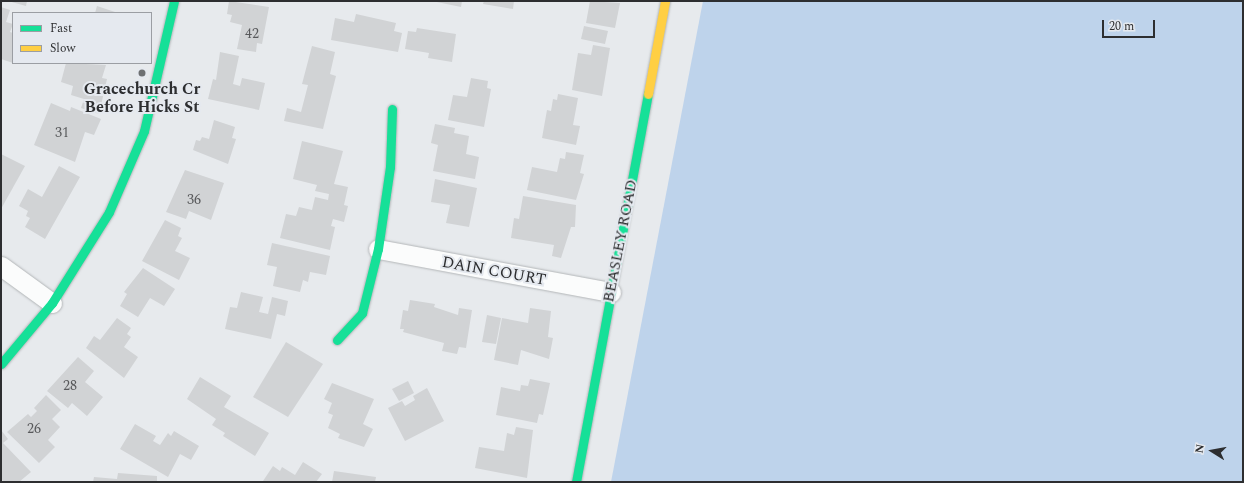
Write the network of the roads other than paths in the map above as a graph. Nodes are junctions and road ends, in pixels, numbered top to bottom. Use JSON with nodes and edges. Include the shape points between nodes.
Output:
{"nodes":[{"id":1,"x":174,"y":1,"type":"edge"},
{"id":2,"x":665,"y":1,"type":"edge"},
{"id":3,"x":392,"y":110,"type":"dead end"},
{"id":4,"x":378,"y":250,"type":"junction"},
{"id":5,"x":1,"y":266,"type":"edge"},
{"id":6,"x":603,"y":291,"type":"junction"},
{"id":7,"x":52,"y":303,"type":"junction"},
{"id":8,"x":337,"y":340,"type":"dead end"},
{"id":9,"x":1,"y":364,"type":"edge"},
{"id":10,"x":576,"y":482,"type":"edge"}],
"edges":[{"from":1,"to":7,"type":"street","via":[[154,95],[127,172],[84,257]]},
{"from":2,"to":6,"type":"street","name":"BEASLEY ROAD"},
{"from":3,"to":4,"type":"street","via":[[390,167]]},
{"from":4,"to":6,"type":"street","name":"DAIN COURT"},
{"from":4,"to":8,"type":"street","via":[[362,313]]},
{"from":5,"to":7,"type":"street"},
{"from":6,"to":10,"type":"street","name":"BEASLEY ROAD"},
{"from":7,"to":9,"type":"street"}]}
